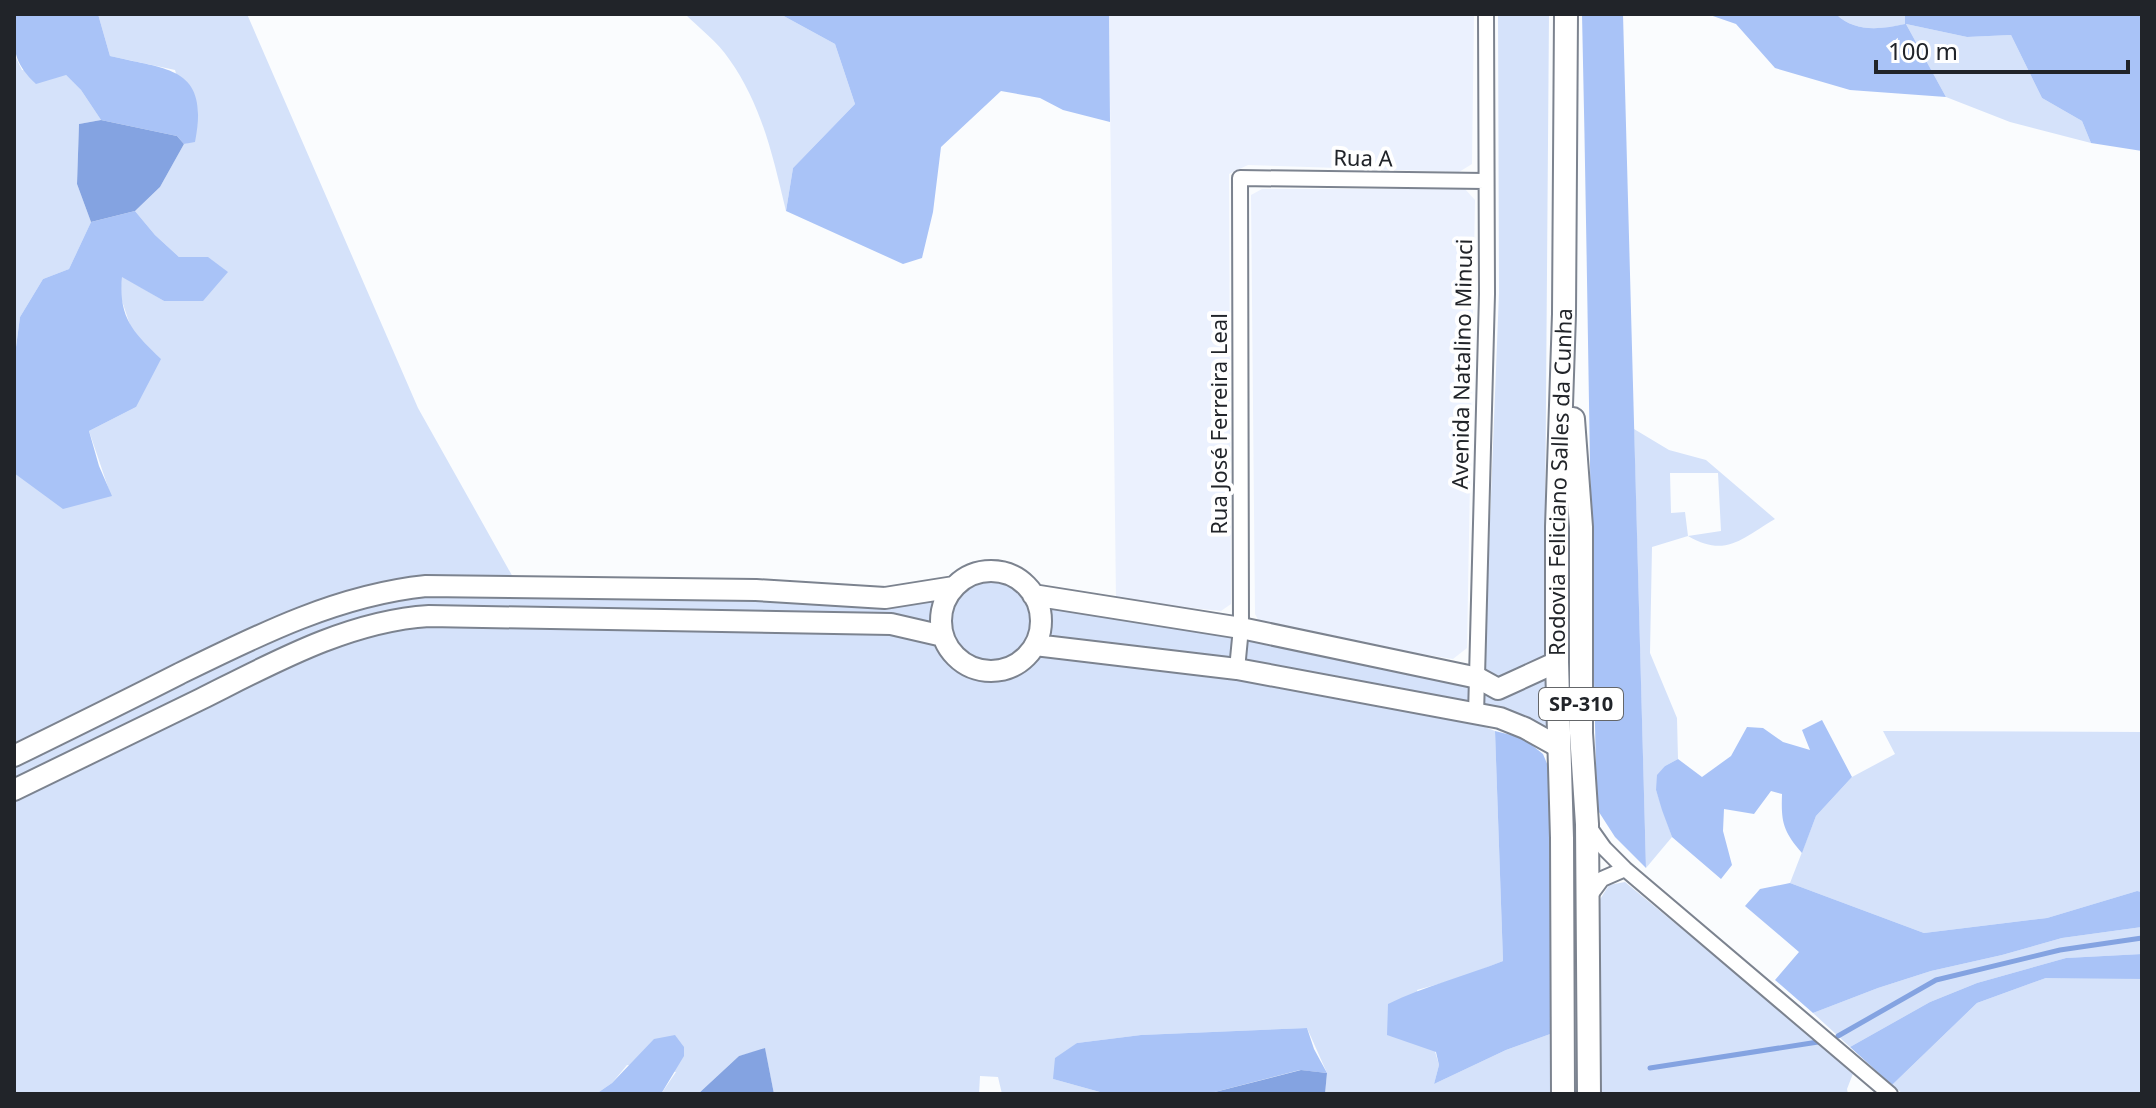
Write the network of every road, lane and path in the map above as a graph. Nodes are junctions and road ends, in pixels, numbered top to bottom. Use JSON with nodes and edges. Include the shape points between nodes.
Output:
{"nodes":[{"id":1,"x":1486,"y":14,"type":"edge"},
{"id":2,"x":1566,"y":14,"type":"edge"},
{"id":3,"x":1240,"y":178,"type":"joint"},
{"id":4,"x":1485,"y":181,"type":"junction"},
{"id":5,"x":1564,"y":314,"type":"junction"},
{"id":6,"x":954,"y":587,"type":"junction"},
{"id":7,"x":1033,"y":595,"type":"junction"},
{"id":8,"x":1241,"y":628,"type":"junction"},
{"id":9,"x":943,"y":636,"type":"junction"},
{"id":10,"x":1035,"y":645,"type":"junction"},
{"id":11,"x":1557,"y":662,"type":"junction"},
{"id":12,"x":1237,"y":669,"type":"junction"},
{"id":13,"x":1478,"y":678,"type":"junction"},
{"id":14,"x":1476,"y":715,"type":"junction"},
{"id":15,"x":1559,"y":747,"type":"junction"},
{"id":16,"x":14,"y":756,"type":"edge"},
{"id":17,"x":14,"y":790,"type":"edge"},
{"id":18,"x":1587,"y":824,"type":"junction"},
{"id":19,"x":1625,"y":869,"type":"junction"},
{"id":20,"x":1588,"y":898,"type":"junction"},
{"id":21,"x":1563,"y":1094,"type":"edge"},
{"id":22,"x":1589,"y":1094,"type":"edge"},
{"id":23,"x":1890,"y":1094,"type":"edge"}],
"edges":[{"from":1,"to":4,"type":"street","name":"Avenida Natalino Minuci"},
{"from":2,"to":5,"type":"main road","number":"SP-310"},
{"from":3,"to":4,"type":"street","name":"Rua A"},
{"from":3,"to":8,"type":"street","name":"Rua José Ferreira Leal"},
{"from":4,"to":13,"type":"street","name":"Avenida Natalino Minuci"},
{"from":5,"to":11,"type":"main road","name":"Rodovia Feliciano Salles da Cunha","number":"SP-310"},
{"from":5,"to":18,"type":"main road","name":"Rodovia Feliciano Salles da Cunha","number":"SP-310","via":[[1581,527],[1581,733]]},
{"from":6,"to":7,"type":"street","via":[[989,571],[1014,577]]},
{"from":6,"to":9,"type":"street","via":[[942,610]]},
{"from":6,"to":16,"type":"street","via":[[885,598],[756,590],[390,589],[267,630]]},
{"from":7,"to":8,"type":"street"},
{"from":7,"to":10,"type":"street","via":[[1041,620]]},
{"from":8,"to":12,"type":"street","name":"Rua José Ferreira Leal"},
{"from":8,"to":13,"type":"street"},
{"from":9,"to":10,"type":"street","via":[[967,666],[993,672],[1018,664]]},
{"from":9,"to":17,"type":"street","via":[[891,624],[397,618],[281,659]]},
{"from":10,"to":12,"type":"street"},
{"from":11,"to":13,"type":"street","via":[[1498,689]]},
{"from":11,"to":15,"type":"main road","name":"Rodovia Feliciano Salles da Cunha","number":"SP-310"},
{"from":12,"to":14,"type":"street"},
{"from":13,"to":14,"type":"street","name":"Avenida Natalino Minuci"},
{"from":14,"to":15,"type":"street","via":[[1500,718]]},
{"from":15,"to":21,"type":"main road","name":"Rodovia Feliciano Salles da Cunha","number":"SP-310"},
{"from":18,"to":19,"type":"street"},
{"from":18,"to":20,"type":"main road","name":"Rodovia Feliciano Salles da Cunha","number":"SP-310"},
{"from":19,"to":20,"type":"street","via":[[1602,879]]},
{"from":19,"to":23,"type":"street"},
{"from":20,"to":22,"type":"main road","name":"Rodovia Feliciano Salles da Cunha","number":"SP-310"}]}
